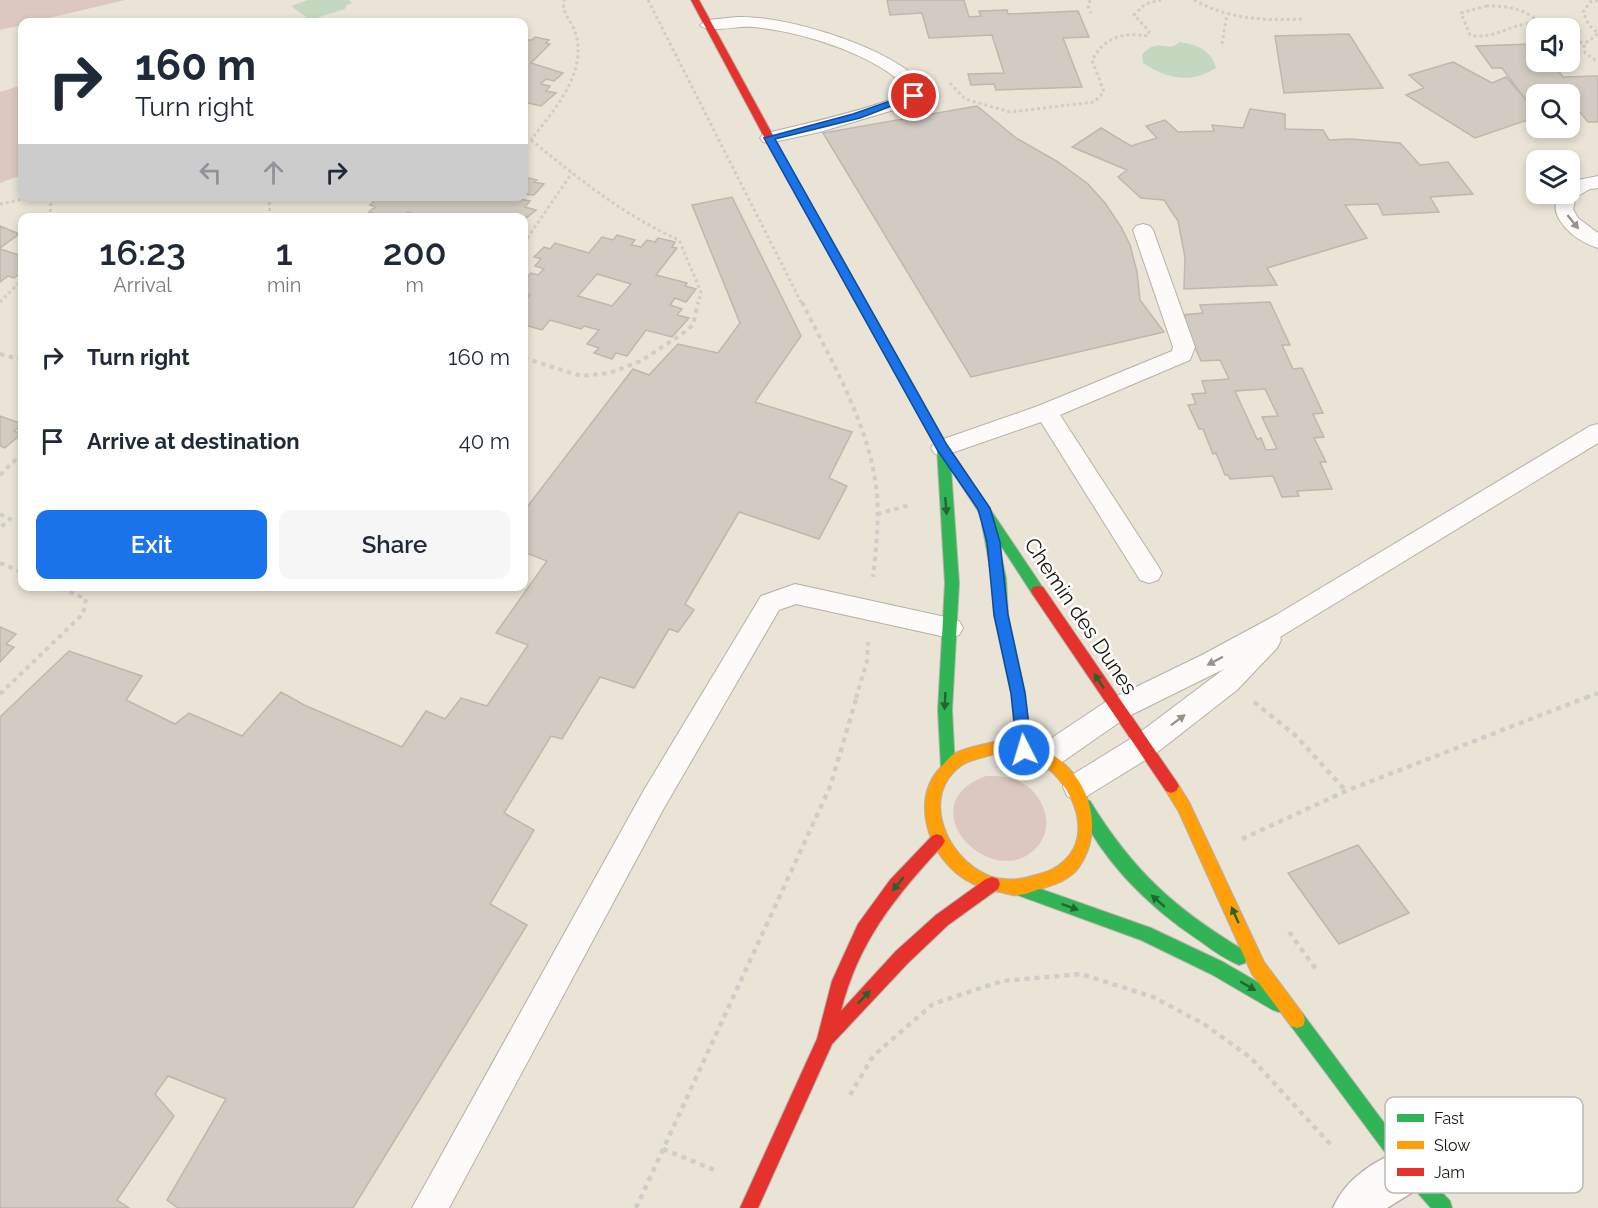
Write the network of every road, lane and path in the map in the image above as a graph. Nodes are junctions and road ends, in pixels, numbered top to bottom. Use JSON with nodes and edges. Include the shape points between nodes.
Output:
{"nodes":[{"id":1,"x":564,"y":0,"type":"edge"},
{"id":2,"x":695,"y":0,"type":"edge"},
{"id":3,"x":1090,"y":0,"type":"edge"},
{"id":4,"x":1161,"y":0,"type":"edge"},
{"id":5,"x":1194,"y":0,"type":"edge"},
{"id":6,"x":1497,"y":0,"type":"edge"},
{"id":7,"x":1598,"y":0,"type":"edge"},
{"id":8,"x":1155,"y":1,"type":"edge"},
{"id":9,"x":1503,"y":7,"type":"junction"},
{"id":10,"x":1091,"y":13,"type":"dead end"},
{"id":11,"x":1227,"y":14,"type":"junction"},
{"id":12,"x":1534,"y":18,"type":"edge"},
{"id":13,"x":1302,"y":19,"type":"dead end"},
{"id":14,"x":1526,"y":23,"type":"edge"},
{"id":15,"x":708,"y":25,"type":"junction"},
{"id":16,"x":1598,"y":34,"type":"edge"},
{"id":17,"x":1580,"y":42,"type":"edge"},
{"id":18,"x":1222,"y":44,"type":"dead end"},
{"id":19,"x":1584,"y":44,"type":"junction"},
{"id":20,"x":1598,"y":62,"type":"edge"},
{"id":21,"x":947,"y":80,"type":"dead end"},
{"id":22,"x":769,"y":138,"type":"junction"},
{"id":23,"x":531,"y":140,"type":"joint"},
{"id":24,"x":572,"y":173,"type":"junction"},
{"id":25,"x":1598,"y":182,"type":"edge"},
{"id":26,"x":1580,"y":187,"type":"edge"},
{"id":27,"x":18,"y":200,"type":"edge"},
{"id":28,"x":0,"y":204,"type":"edge"},
{"id":29,"x":1564,"y":204,"type":"edge"},
{"id":30,"x":1143,"y":230,"type":"dead end"},
{"id":31,"x":528,"y":237,"type":"edge"},
{"id":32,"x":1598,"y":242,"type":"edge"},
{"id":33,"x":18,"y":284,"type":"edge"},
{"id":34,"x":0,"y":302,"type":"edge"},
{"id":35,"x":0,"y":354,"type":"edge"},
{"id":36,"x":18,"y":359,"type":"edge"},
{"id":37,"x":528,"y":359,"type":"edge"},
{"id":38,"x":1046,"y":412,"type":"junction"},
{"id":39,"x":1598,"y":432,"type":"edge"},
{"id":40,"x":943,"y":448,"type":"junction"},
{"id":41,"x":18,"y":457,"type":"edge"},
{"id":42,"x":0,"y":475,"type":"edge"},
{"id":43,"x":984,"y":508,"type":"junction"},
{"id":44,"x":0,"y":514,"type":"edge"},
{"id":45,"x":0,"y":528,"type":"edge"},
{"id":46,"x":0,"y":563,"type":"edge"},
{"id":47,"x":18,"y":570,"type":"edge"},
{"id":48,"x":1149,"y":573,"type":"dead end"},
{"id":49,"x":68,"y":591,"type":"edge"},
{"id":50,"x":1285,"y":622,"type":"junction"},
{"id":51,"x":950,"y":628,"type":"junction"},
{"id":52,"x":1228,"y":682,"type":"junction"},
{"id":53,"x":1598,"y":693,"type":"edge"},
{"id":54,"x":0,"y":694,"type":"edge"},
{"id":55,"x":1117,"y":709,"type":"junction"},
{"id":56,"x":1145,"y":745,"type":"junction"},
{"id":57,"x":1035,"y":754,"type":"junction"},
{"id":58,"x":948,"y":767,"type":"junction"},
{"id":59,"x":1346,"y":791,"type":"junction"},
{"id":60,"x":1081,"y":797,"type":"junction"},
{"id":61,"x":938,"y":840,"type":"junction"},
{"id":62,"x":1236,"y":844,"type":"dead end"},
{"id":63,"x":992,"y":884,"type":"junction"},
{"id":64,"x":1015,"y":887,"type":"junction"},
{"id":65,"x":1258,"y":968,"type":"junction"},
{"id":66,"x":1288,"y":1010,"type":"junction"},
{"id":67,"x":825,"y":1040,"type":"junction"},
{"id":68,"x":849,"y":1096,"type":"dead end"},
{"id":69,"x":1379,"y":1189,"type":"edge"},
{"id":70,"x":1392,"y":1193,"type":"edge"},
{"id":71,"x":430,"y":1208,"type":"edge"},
{"id":72,"x":749,"y":1208,"type":"edge"},
{"id":73,"x":1443,"y":1208,"type":"edge"}],
"edges":[{"from":1,"to":23,"type":"path","via":[[563,13],[576,31],[580,50],[571,78]]},
{"from":2,"to":15,"type":"street","name":"Chemin des Dunes"},
{"from":3,"to":10,"type":"path"},
{"from":4,"to":8,"type":"path"},
{"from":5,"to":11,"type":"path","via":[[1205,8]]},
{"from":6,"to":9,"type":"path"},
{"from":7,"to":16,"type":"path","via":[[1590,2],[1583,12]]},
{"from":8,"to":21,"type":"path","via":[[1145,4],[1134,15],[1149,31],[1148,36],[1130,33],[1098,46],[1092,60],[1104,92],[1094,102],[1010,112],[965,99]]},
{"from":9,"to":12,"type":"path"},
{"from":9,"to":14,"type":"path","via":[[1469,8],[1461,13],[1461,19],[1476,37],[1505,33]]},
{"from":11,"to":13,"type":"path"},
{"from":11,"to":18,"type":"path"},
{"from":15,"to":22,"type":"street","name":"Chemin des Dunes"},
{"from":15,"to":22,"type":"lane","via":[[752,21],[797,30],[903,72],[918,89],[902,102]]},
{"from":16,"to":19,"type":"path"},
{"from":17,"to":19,"type":"path"},
{"from":19,"to":20,"type":"path","via":[[1585,53]]},
{"from":22,"to":40,"type":"street","name":"Chemin des Dunes"},
{"from":23,"to":24,"type":"path"},
{"from":24,"to":31,"type":"path"},
{"from":24,"to":37,"type":"path","via":[[606,200],[679,240],[701,292],[693,325],[629,365],[598,376],[581,376]]},
{"from":25,"to":26,"type":"lane"},
{"from":27,"to":28,"type":"path"},
{"from":29,"to":32,"type":"lane","one_way":true,"via":[[1569,221]]},
{"from":30,"to":38,"type":"lane","via":[[1184,347],[1182,355]]},
{"from":33,"to":34,"type":"path"},
{"from":35,"to":36,"type":"path"},
{"from":38,"to":40,"type":"lane"},
{"from":38,"to":48,"type":"lane"},
{"from":39,"to":50,"type":"lane"},
{"from":40,"to":43,"type":"street","name":"Chemin des Dunes"},
{"from":40,"to":51,"type":"street","one_way":true,"via":[[952,583]]},
{"from":41,"to":42,"type":"path"},
{"from":55,"to":43,"type":"street","name":"Chemin des Dunes","one_way":true},
{"from":43,"to":57,"type":"street","name":"Chemin des Dunes","via":[[993,542],[1001,615]]},
{"from":44,"to":45,"type":"path","via":[[10,519]]},
{"from":46,"to":47,"type":"path"},
{"from":49,"to":54,"type":"path","via":[[86,599],[82,614]]},
{"from":50,"to":52,"type":"lane"},
{"from":50,"to":55,"type":"lane","one_way":true},
{"from":51,"to":58,"type":"street","one_way":true,"via":[[945,710]]},
{"from":51,"to":71,"type":"lane","via":[[795,594],[770,603],[654,799]]},
{"from":56,"to":52,"type":"lane","one_way":true},
{"from":52,"to":59,"type":"path","via":[[1296,736]]},
{"from":53,"to":59,"type":"path"},
{"from":55,"to":56,"type":"street","name":"Chemin des Dunes"},
{"from":55,"to":57,"type":"lane"},
{"from":56,"to":60,"type":"lane"},
{"from":65,"to":56,"type":"street","name":"Chemin des Dunes","one_way":true,"via":[[1184,807]]},
{"from":57,"to":58,"type":"street","via":[[996,747],[969,752]]},
{"from":57,"to":60,"type":"street","via":[[1063,771]]},
{"from":58,"to":61,"type":"street","via":[[936,782],[931,801],[931,821]]},
{"from":59,"to":62,"type":"path","via":[[1249,834]]},
{"from":60,"to":64,"type":"street","via":[[1087,826],[1083,846],[1073,863],[1038,885]]},
{"from":65,"to":60,"type":"street","one_way":true,"via":[[1202,937],[1153,897],[1114,853]]},
{"from":61,"to":63,"type":"street","via":[[951,859],[969,874]]},
{"from":61,"to":67,"type":"street","one_way":true,"via":[[896,885],[864,930],[840,981]]},
{"from":63,"to":64,"type":"street"},
{"from":67,"to":63,"type":"street","one_way":true,"via":[[902,957],[942,920]]},
{"from":64,"to":66,"type":"street","one_way":true,"via":[[1145,934],[1217,968]]},
{"from":65,"to":66,"type":"street"},
{"from":66,"to":69,"type":"street"},
{"from":67,"to":72,"type":"street"},
{"from":68,"to":69,"type":"path","via":[[873,1056],[933,1004],[1002,981],[1081,974],[1153,996],[1204,1024],[1251,1058]]},
{"from":70,"to":73,"type":"street"}]}
